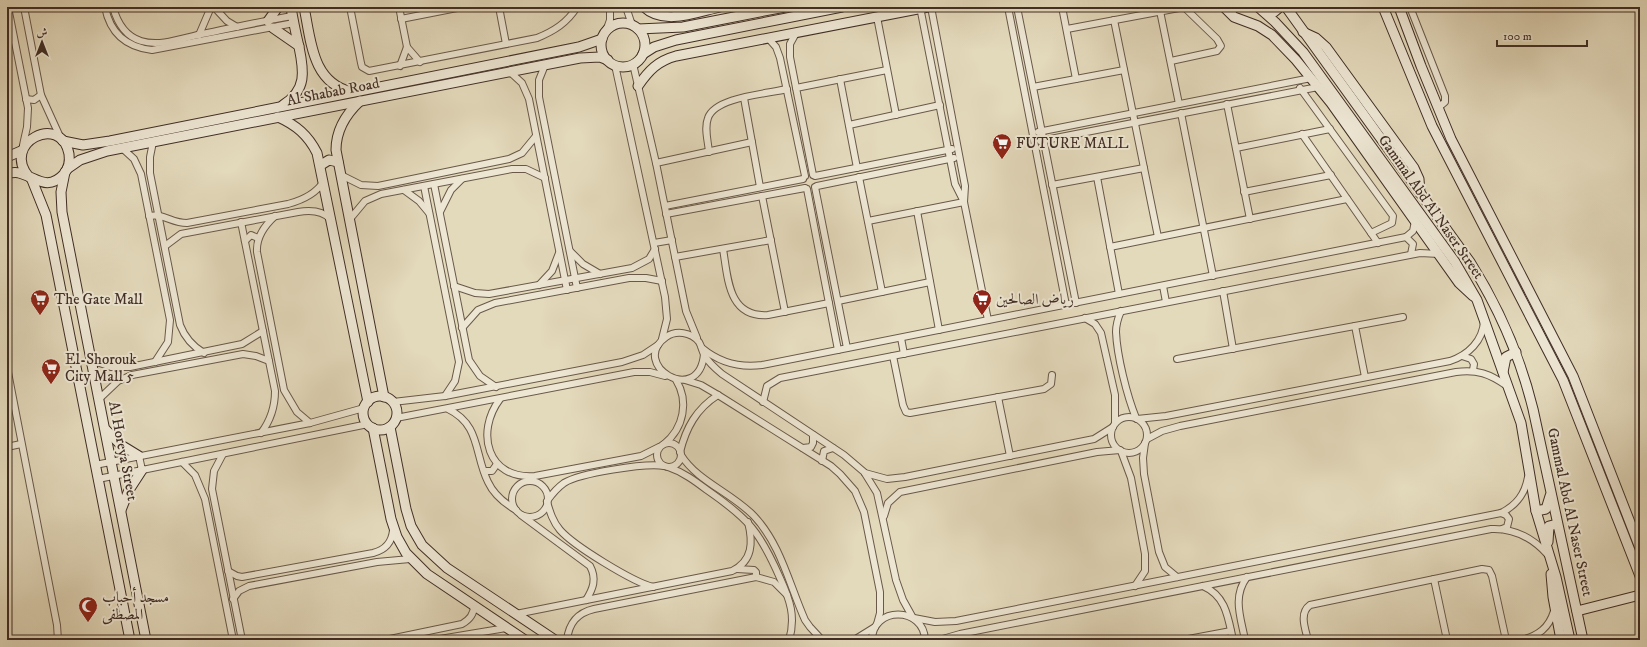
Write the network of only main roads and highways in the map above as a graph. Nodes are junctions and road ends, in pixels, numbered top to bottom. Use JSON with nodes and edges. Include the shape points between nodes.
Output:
{"nodes":[{"id":1,"x":278,"y":7,"type":"edge"},
{"id":2,"x":304,"y":7,"type":"edge"},
{"id":3,"x":644,"y":7,"type":"edge"},
{"id":4,"x":720,"y":7,"type":"edge"},
{"id":5,"x":744,"y":7,"type":"edge"},
{"id":6,"x":785,"y":7,"type":"edge"},
{"id":7,"x":842,"y":7,"type":"edge"},
{"id":8,"x":923,"y":7,"type":"edge"},
{"id":9,"x":1224,"y":7,"type":"edge"},
{"id":10,"x":1258,"y":7,"type":"edge"},
{"id":11,"x":1280,"y":7,"type":"edge"},
{"id":12,"x":1286,"y":7,"type":"edge"},
{"id":13,"x":1383,"y":7,"type":"edge"},
{"id":14,"x":1399,"y":7,"type":"edge"},
{"id":15,"x":1266,"y":13,"type":"junction"},
{"id":16,"x":293,"y":15,"type":"edge"},
{"id":17,"x":739,"y":16,"type":"junction"},
{"id":18,"x":635,"y":27,"type":"junction"},
{"id":19,"x":604,"y":35,"type":"junction"},
{"id":20,"x":299,"y":46,"type":"junction"},
{"id":21,"x":313,"y":54,"type":"junction"},
{"id":22,"x":643,"y":54,"type":"junction"},
{"id":23,"x":301,"y":57,"type":"junction"},
{"id":24,"x":611,"y":63,"type":"junction"},
{"id":25,"x":638,"y":86,"type":"road end"},
{"id":26,"x":354,"y":92,"type":"junction"},
{"id":27,"x":360,"y":101,"type":"junction"},
{"id":28,"x":280,"y":107,"type":"junction"},
{"id":29,"x":278,"y":117,"type":"junction"},
{"id":30,"x":1357,"y":134,"type":"junction"},
{"id":31,"x":62,"y":141,"type":"junction"},
{"id":32,"x":22,"y":148,"type":"junction"},
{"id":33,"x":7,"y":157,"type":"edge"},
{"id":34,"x":338,"y":162,"type":"junction"},
{"id":35,"x":321,"y":165,"type":"junction"},
{"id":36,"x":66,"y":171,"type":"junction"},
{"id":37,"x":7,"y":173,"type":"edge"},
{"id":38,"x":30,"y":178,"type":"junction"},
{"id":39,"x":62,"y":212,"type":"junction"},
{"id":40,"x":46,"y":215,"type":"junction"},
{"id":41,"x":351,"y":230,"type":"junction"},
{"id":42,"x":334,"y":233,"type":"junction"},
{"id":43,"x":1477,"y":300,"type":"junction"},
{"id":44,"x":1516,"y":352,"type":"junction"},
{"id":45,"x":1503,"y":373,"type":"junction"},
{"id":46,"x":1572,"y":376,"type":"junction"},
{"id":47,"x":1563,"y":380,"type":"junction"},
{"id":48,"x":384,"y":397,"type":"junction"},
{"id":49,"x":366,"y":405,"type":"junction"},
{"id":50,"x":101,"y":411,"type":"junction"},
{"id":51,"x":85,"y":414,"type":"junction"},
{"id":52,"x":370,"y":426,"type":"junction"},
{"id":53,"x":390,"y":427,"type":"junction"},
{"id":54,"x":106,"y":430,"type":"junction"},
{"id":55,"x":139,"y":456,"type":"road end"},
{"id":56,"x":142,"y":470,"type":"road end"},
{"id":57,"x":1551,"y":492,"type":"junction"},
{"id":58,"x":1536,"y":511,"type":"junction"},
{"id":59,"x":121,"y":512,"type":"junction"},
{"id":60,"x":122,"y":523,"type":"junction"},
{"id":61,"x":1557,"y":524,"type":"junction"},
{"id":62,"x":108,"y":526,"type":"junction"},
{"id":63,"x":1640,"y":548,"type":"edge"},
{"id":64,"x":1549,"y":555,"type":"junction"},
{"id":65,"x":1640,"y":576,"type":"edge"},
{"id":66,"x":1640,"y":595,"type":"edge"},
{"id":67,"x":1577,"y":611,"type":"junction"},
{"id":68,"x":130,"y":640,"type":"edge"},
{"id":69,"x":146,"y":640,"type":"edge"},
{"id":70,"x":525,"y":640,"type":"edge"},
{"id":71,"x":555,"y":640,"type":"edge"},
{"id":72,"x":1561,"y":640,"type":"edge"},
{"id":73,"x":1570,"y":640,"type":"edge"},
{"id":74,"x":1583,"y":640,"type":"edge"}],
"edges":[{"from":1,"to":20,"type":"main road","via":[[270,24]]},
{"from":2,"to":21,"type":"main road"},
{"from":3,"to":4,"type":"main road","via":[[654,14],[668,17]]},
{"from":5,"to":17,"type":"main road"},
{"from":6,"to":17,"type":"main road"},
{"from":7,"to":22,"type":"main road","via":[[681,39],[665,43]]},
{"from":8,"to":25,"type":"main road","via":[[664,59],[654,66]]},
{"from":9,"to":30,"type":"main road","via":[[1234,17],[1258,26],[1272,35]]},
{"from":10,"to":15,"type":"main road","name":"Gammal Abd Al Naser Street"},
{"from":11,"to":15,"type":"main road","via":[[1274,12]]},
{"from":12,"to":44,"type":"main road","name":"Gammal Abd Al Naser Street","via":[[1303,32],[1316,38],[1326,47],[1414,168],[1419,179],[1420,193],[1480,279],[1502,318]]},
{"from":13,"to":47,"type":"main road","via":[[1432,126]]},
{"from":14,"to":46,"type":"main road","via":[[1438,108],[1468,174]]},
{"from":15,"to":30,"type":"main road","name":"Gammal Abd Al Naser Street","via":[[1303,52]]},
{"from":16,"to":20,"type":"main road"},
{"from":17,"to":18,"type":"main road","via":[[683,27]]},
{"from":18,"to":19,"type":"main road","via":[[618,24]]},
{"from":18,"to":22,"type":"main road","via":[[644,41]]},
{"from":19,"to":24,"type":"main road","via":[[601,48]]},
{"from":19,"to":26,"type":"main road","name":"Al Shabab Road","via":[[579,47]]},
{"from":20,"to":23,"type":"main road"},
{"from":21,"to":23,"type":"main road","via":[[310,58]]},
{"from":21,"to":26,"type":"main road","via":[[320,70],[330,82]]},
{"from":22,"to":24,"type":"main road","via":[[633,64],[624,66]]},
{"from":23,"to":28,"type":"main road","via":[[301,82],[293,97]]},
{"from":24,"to":27,"type":"main road","name":"Al Shabab Road","via":[[590,56]]},
{"from":26,"to":28,"type":"main road","name":"Al Shabab Road"},
{"from":27,"to":29,"type":"main road","name":"Al Shabab Road"},
{"from":27,"to":34,"type":"main road","via":[[347,115],[338,132]]},
{"from":28,"to":31,"type":"main road","name":"Al Shabab Road","via":[[99,143],[83,145]]},
{"from":29,"to":35,"type":"main road","via":[[306,135]]},
{"from":29,"to":36,"type":"main road","name":"Al Shabab Road","via":[[89,156],[73,163]]},
{"from":30,"to":43,"type":"main road","name":"Gammal Abd Al Naser Street","via":[[1455,262]]},
{"from":30,"to":43,"type":"main road","via":[[1459,283]]},
{"from":31,"to":32,"type":"main road","via":[[52,135],[42,134],[31,137]]},
{"from":31,"to":36,"type":"main road","via":[[69,154]]},
{"from":32,"to":33,"type":"main road"},
{"from":32,"to":38,"type":"main road","via":[[22,168]]},
{"from":34,"to":35,"type":"main road","via":[[329,160]]},
{"from":34,"to":41,"type":"main road"},
{"from":35,"to":42,"type":"main road"},
{"from":36,"to":38,"type":"main road","via":[[54,181],[39,182]]},
{"from":36,"to":39,"type":"main road","name":"Al Horeya Street","via":[[61,192]]},
{"from":37,"to":38,"type":"main road","via":[[19,173]]},
{"from":38,"to":40,"type":"main road","name":"Al Horeya Street"},
{"from":39,"to":40,"type":"main road","via":[[55,210]]},
{"from":39,"to":50,"type":"main road","name":"Al Horeya Street"},
{"from":40,"to":51,"type":"main road","name":"Al Horeya Street"},
{"from":41,"to":42,"type":"main road"},
{"from":41,"to":48,"type":"main road"},
{"from":42,"to":49,"type":"main road"},
{"from":43,"to":45,"type":"main road","name":"Gammal Abd Al Naser Street"},
{"from":44,"to":45,"type":"main road","via":[[1506,357]]},
{"from":44,"to":57,"type":"main road","name":"Gammal Abd Al Naser Street","via":[[1534,409]]},
{"from":45,"to":58,"type":"main road","name":"Gammal Abd Al Naser Street","via":[[1521,422]]},
{"from":46,"to":47,"type":"main road"},
{"from":46,"to":63,"type":"main road"},
{"from":47,"to":65,"type":"main road"},
{"from":48,"to":49,"type":"main road","via":[[373,398]]},
{"from":48,"to":53,"type":"main road","via":[[393,402],[396,408],[396,418]]},
{"from":49,"to":52,"type":"main road","via":[[363,415]]},
{"from":50,"to":51,"type":"main road"},
{"from":50,"to":54,"type":"main road","name":"Al Horeya Street"},
{"from":51,"to":62,"type":"main road","name":"Al Horeya Street"},
{"from":52,"to":53,"type":"main road","via":[[380,430]]},
{"from":52,"to":70,"type":"main road","via":[[394,528],[410,559],[427,574]]},
{"from":53,"to":71,"type":"main road","via":[[406,509],[411,526],[422,545],[447,568]]},
{"from":54,"to":55,"type":"main road","via":[[121,445]]},
{"from":54,"to":59,"type":"main road","name":"Al Horeya Street"},
{"from":56,"to":59,"type":"main road","via":[[129,490]]},
{"from":57,"to":58,"type":"main road","via":[[1549,506],[1543,511]]},
{"from":57,"to":61,"type":"main road","name":"Gammal Abd Al Naser Street"},
{"from":58,"to":64,"type":"main road","name":"Gammal Abd Al Naser Street"},
{"from":59,"to":60,"type":"main road","name":"Al Horeya Street"},
{"from":60,"to":62,"type":"main road"},
{"from":60,"to":69,"type":"main road","name":"Al Horeya Street"},
{"from":61,"to":64,"type":"main road","via":[[1549,526]]},
{"from":61,"to":67,"type":"main road","name":"Gammal Abd Al Naser Street"},
{"from":62,"to":68,"type":"main road","name":"Al Horeya Street"},
{"from":64,"to":72,"type":"main road"},
{"from":64,"to":73,"type":"main road","name":"Gammal Abd Al Naser Street"},
{"from":66,"to":67,"type":"main road"},
{"from":67,"to":74,"type":"main road","name":"Gammal Abd Al Naser Street"}]}
